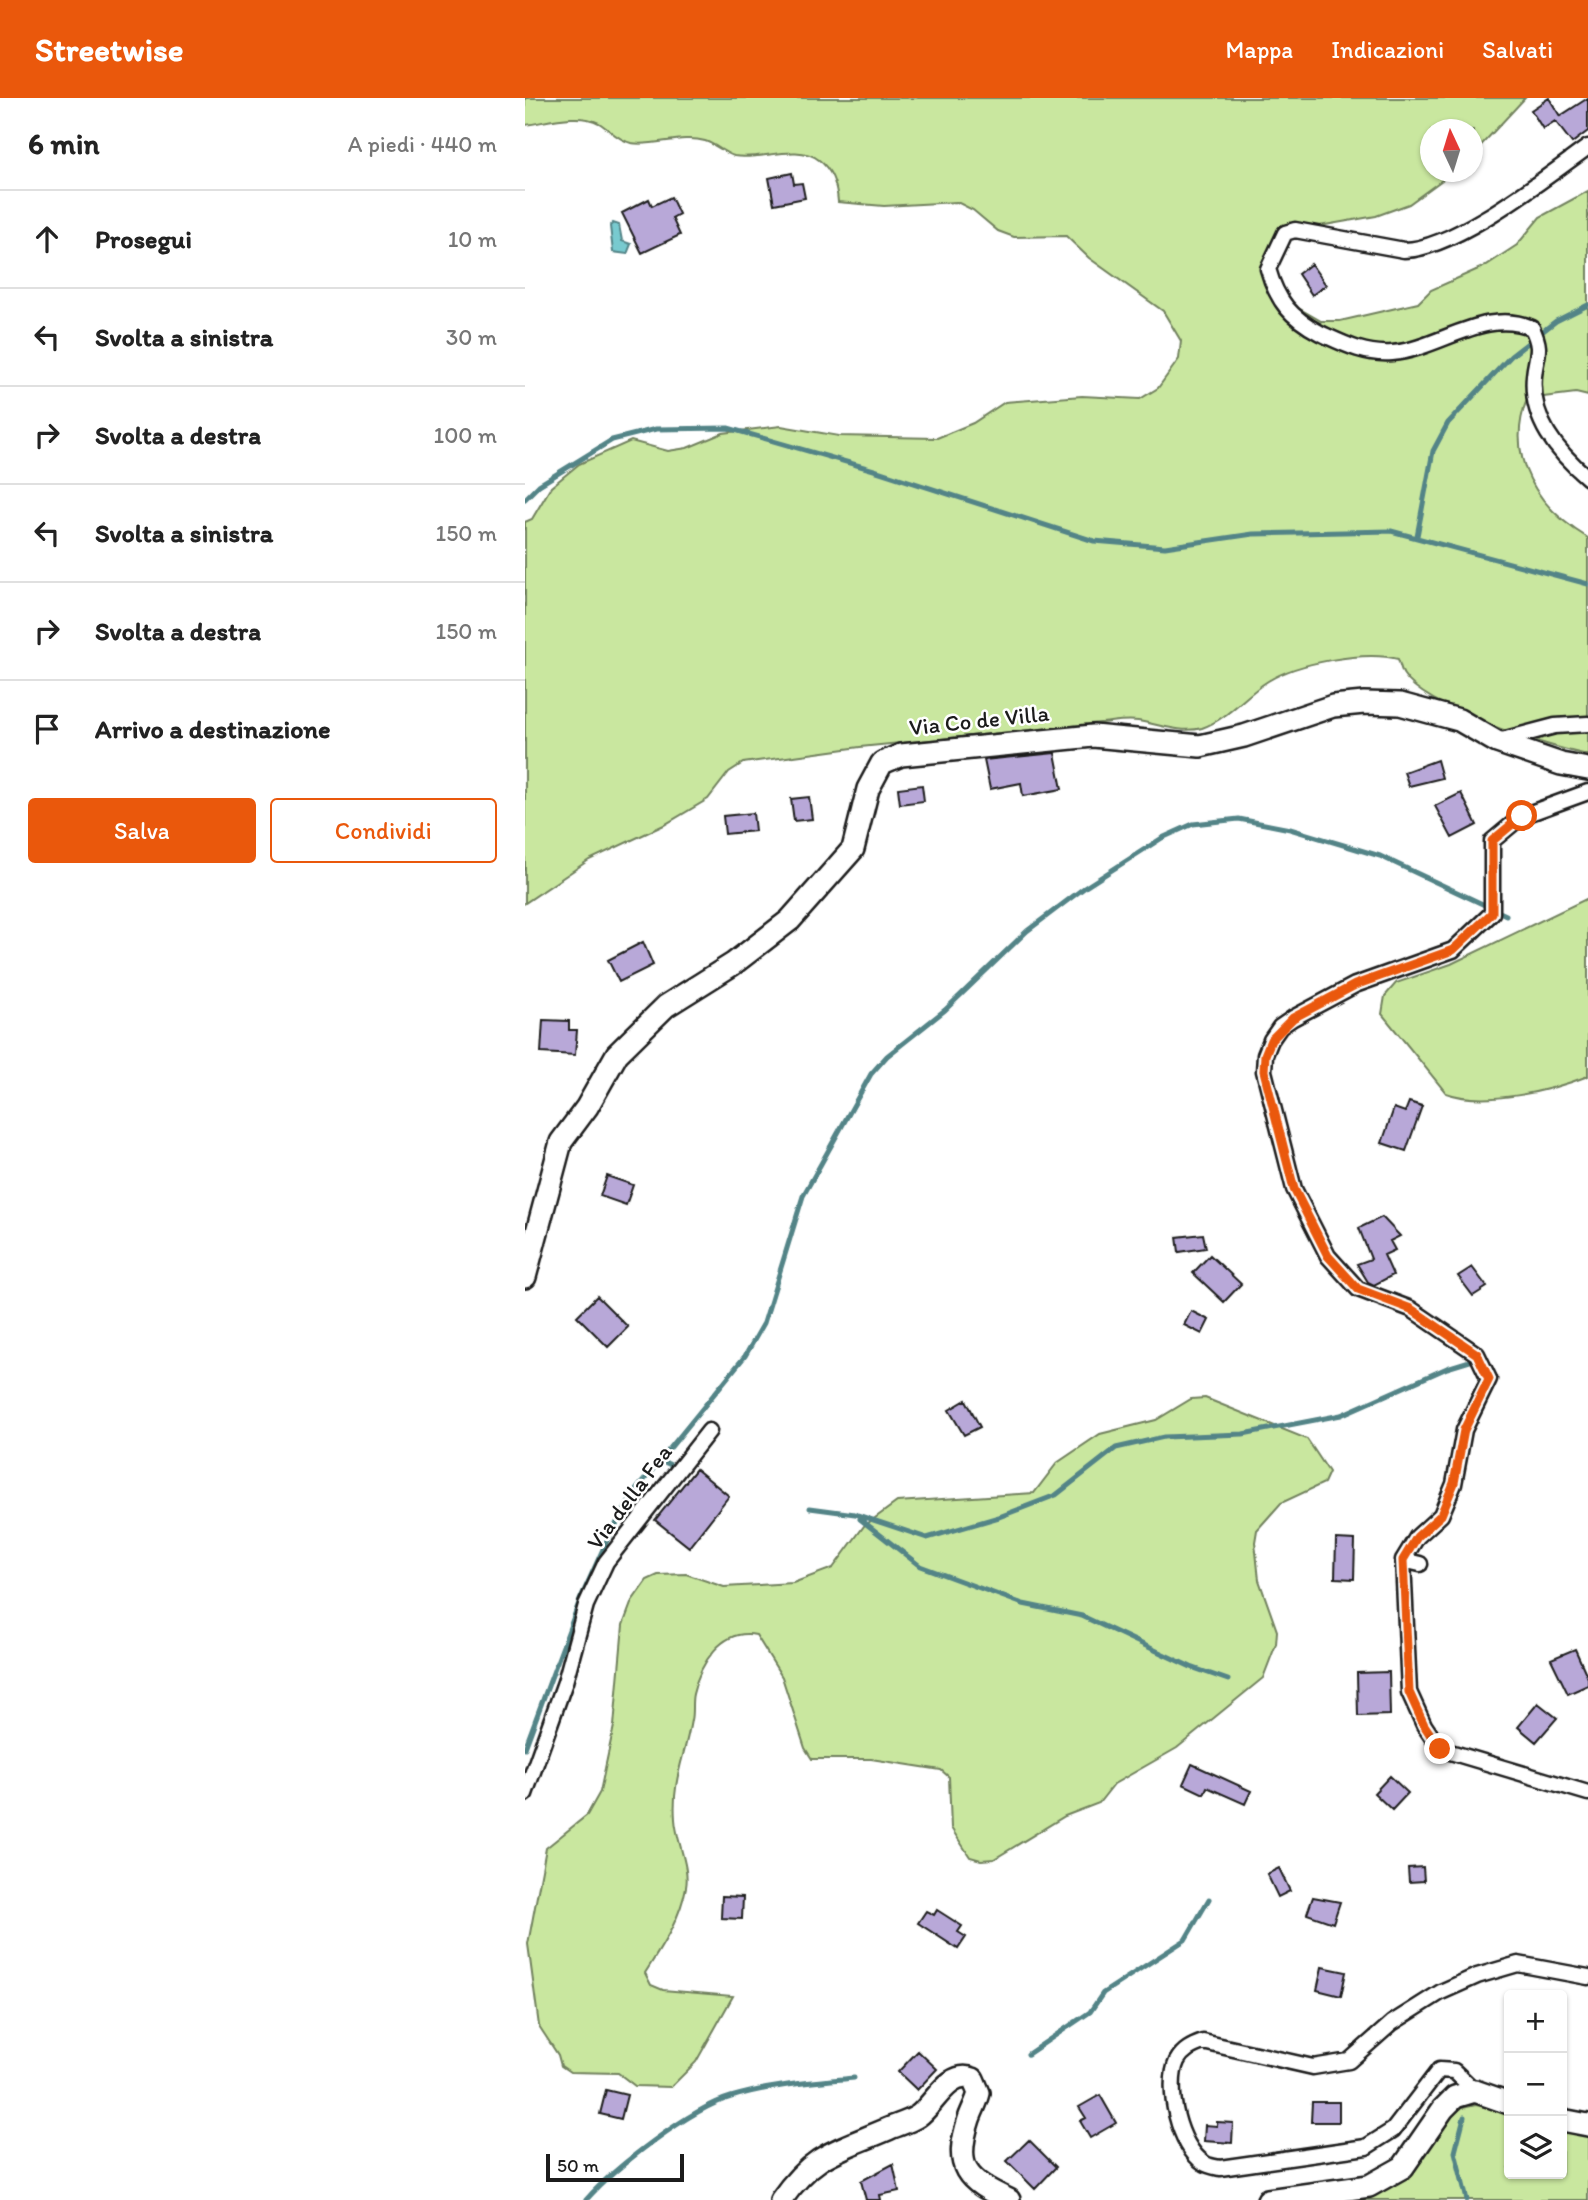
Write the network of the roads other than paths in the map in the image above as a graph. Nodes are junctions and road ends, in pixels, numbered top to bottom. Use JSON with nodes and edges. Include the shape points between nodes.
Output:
{"nodes":[{"id":1,"x":1588,"y":147,"type":"edge"},
{"id":2,"x":1588,"y":478,"type":"edge"},
{"id":3,"x":1588,"y":724,"type":"edge"},
{"id":4,"x":1497,"y":742,"type":"junction"},
{"id":5,"x":1588,"y":769,"type":"edge"},
{"id":6,"x":1588,"y":792,"type":"edge"},
{"id":7,"x":525,"y":1277,"type":"edge"},
{"id":8,"x":709,"y":1431,"type":"dead end"},
{"id":9,"x":1403,"y":1560,"type":"junction"},
{"id":10,"x":1420,"y":1564,"type":"dead end"},
{"id":11,"x":1588,"y":1793,"type":"edge"},
{"id":12,"x":525,"y":1794,"type":"edge"},
{"id":13,"x":1588,"y":1977,"type":"edge"},
{"id":14,"x":1475,"y":2091,"type":"junction"},
{"id":15,"x":1504,"y":2101,"type":"edge"},
{"id":16,"x":1567,"y":2121,"type":"edge"},
{"id":17,"x":1588,"y":2125,"type":"edge"},
{"id":18,"x":781,"y":2200,"type":"edge"},
{"id":19,"x":1009,"y":2200,"type":"edge"},
{"id":20,"x":1268,"y":2200,"type":"edge"}],
"edges":[{"from":1,"to":2,"type":"street","via":[[1513,200],[1420,250],[1295,230],[1285,233],[1268,270],[1288,313],[1357,350],[1393,353],[1505,322],[1532,328],[1539,342],[1534,374],[1536,411],[1549,438]]},
{"from":3,"to":4,"type":"street","via":[[1555,726]]},
{"from":4,"to":5,"type":"street","name":"Via Co de Villa"},
{"from":4,"to":7,"type":"street","name":"Via Co de Villa","via":[[1459,720],[1400,704],[1364,702],[1333,706],[1200,746],[1093,736],[901,755],[882,763],[868,789],[853,849],[840,867],[790,920],[733,964],[666,1006],[617,1054],[561,1142]]},
{"from":6,"to":9,"type":"street","via":[[1522,816],[1492,841],[1492,913],[1453,950],[1355,985],[1293,1018],[1271,1040],[1265,1055],[1264,1071],[1294,1189],[1328,1256],[1358,1289],[1411,1309],[1477,1354],[1489,1379],[1464,1430],[1454,1483],[1441,1515],[1417,1537]]},
{"from":8,"to":12,"type":"street","name":"Via della Fea","via":[[606,1562],[586,1605],[565,1682]]},
{"from":9,"to":10,"type":"street"},
{"from":9,"to":11,"type":"street","via":[[1409,1692],[1440,1749]]},
{"from":13,"to":14,"type":"street","via":[[1518,1964],[1477,1976],[1392,2023],[1349,2061],[1313,2067],[1203,2042],[1187,2049],[1177,2063],[1173,2104],[1195,2154],[1205,2164],[1220,2168],[1366,2147],[1393,2130],[1439,2070],[1454,2071]]},
{"from":14,"to":15,"type":"street"},
{"from":14,"to":20,"type":"street","via":[[1455,2097],[1403,2167],[1369,2186]]},
{"from":16,"to":17,"type":"street"},
{"from":18,"to":19,"type":"street","via":[[815,2160],[917,2117],[953,2081],[963,2077],[973,2079],[979,2093],[960,2158],[971,2180]]}]}
